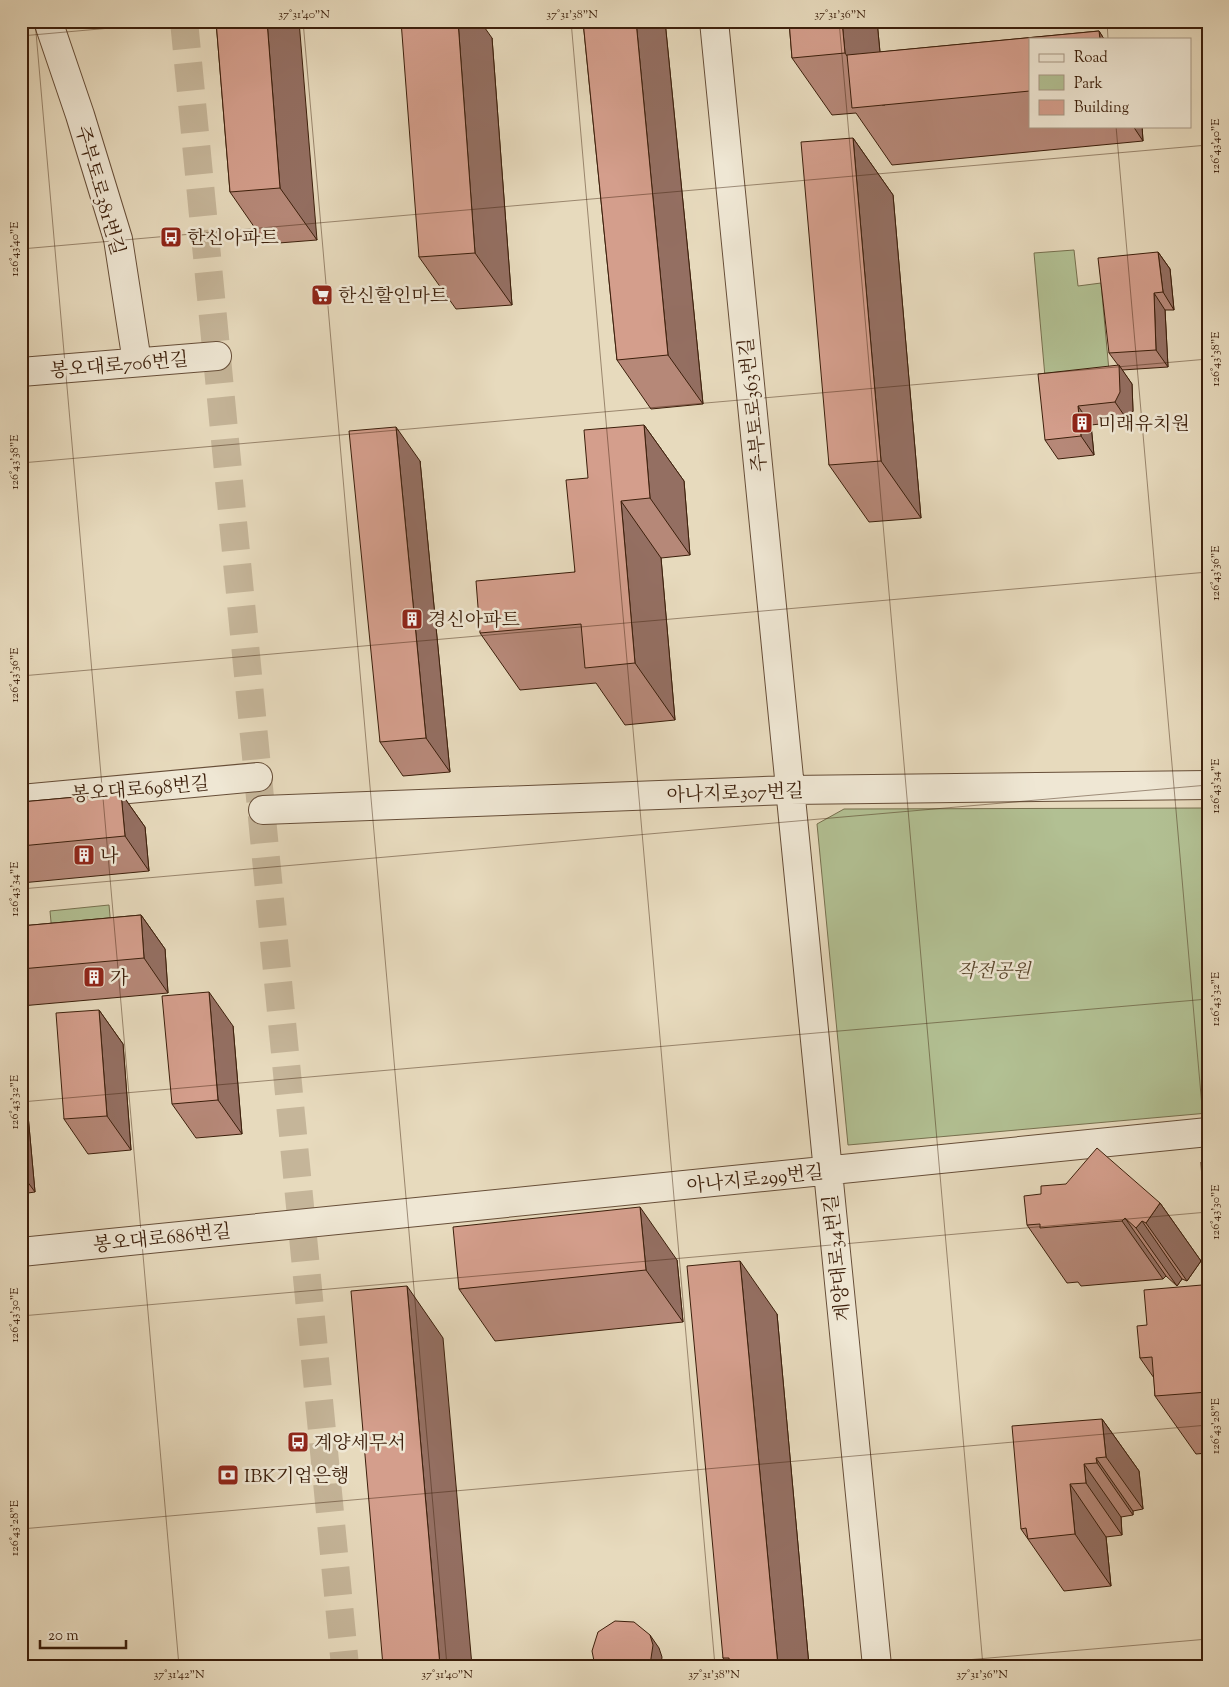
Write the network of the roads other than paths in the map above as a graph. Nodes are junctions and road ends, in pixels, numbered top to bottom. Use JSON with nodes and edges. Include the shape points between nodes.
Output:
{"nodes":[{"id":1,"x":48,"y":21,"type":"edge"},
{"id":2,"x":714,"y":21,"type":"edge"},
{"id":3,"x":217,"y":356,"type":"dead end"},
{"id":4,"x":137,"y":362,"type":"junction"},
{"id":5,"x":21,"y":372,"type":"edge"},
{"id":6,"x":258,"y":777,"type":"dead end"},
{"id":7,"x":1208,"y":785,"type":"edge"},
{"id":8,"x":790,"y":790,"type":"junction"},
{"id":9,"x":21,"y":799,"type":"edge"},
{"id":10,"x":263,"y":810,"type":"dead end"},
{"id":11,"x":1208,"y":1132,"type":"edge"},
{"id":12,"x":828,"y":1170,"type":"junction"},
{"id":13,"x":302,"y":1223,"type":"joint"},
{"id":14,"x":21,"y":1252,"type":"edge"},
{"id":15,"x":877,"y":1666,"type":"edge"}],
"edges":[{"from":1,"to":4,"type":"street","name":"주부토로381번길","via":[[118,239]]},
{"from":2,"to":8,"type":"street","name":"주부토로363번길"},
{"from":3,"to":4,"type":"street","name":"봉오대로706번길"},
{"from":4,"to":5,"type":"street","name":"봉오대로706번길"},
{"from":6,"to":9,"type":"street","name":"봉오대로698번길"},
{"from":7,"to":8,"type":"street","name":"아나지로307번길"},
{"from":8,"to":10,"type":"street","name":"아나지로307번길"},
{"from":8,"to":12,"type":"street","name":"계양대로34번길"},
{"from":11,"to":12,"type":"street","name":"아나지로299번길"},
{"from":12,"to":13,"type":"street","name":"아나지로299번길"},
{"from":12,"to":15,"type":"street","name":"계양대로34번길"},
{"from":13,"to":14,"type":"street","name":"봉오대로686번길"}]}
